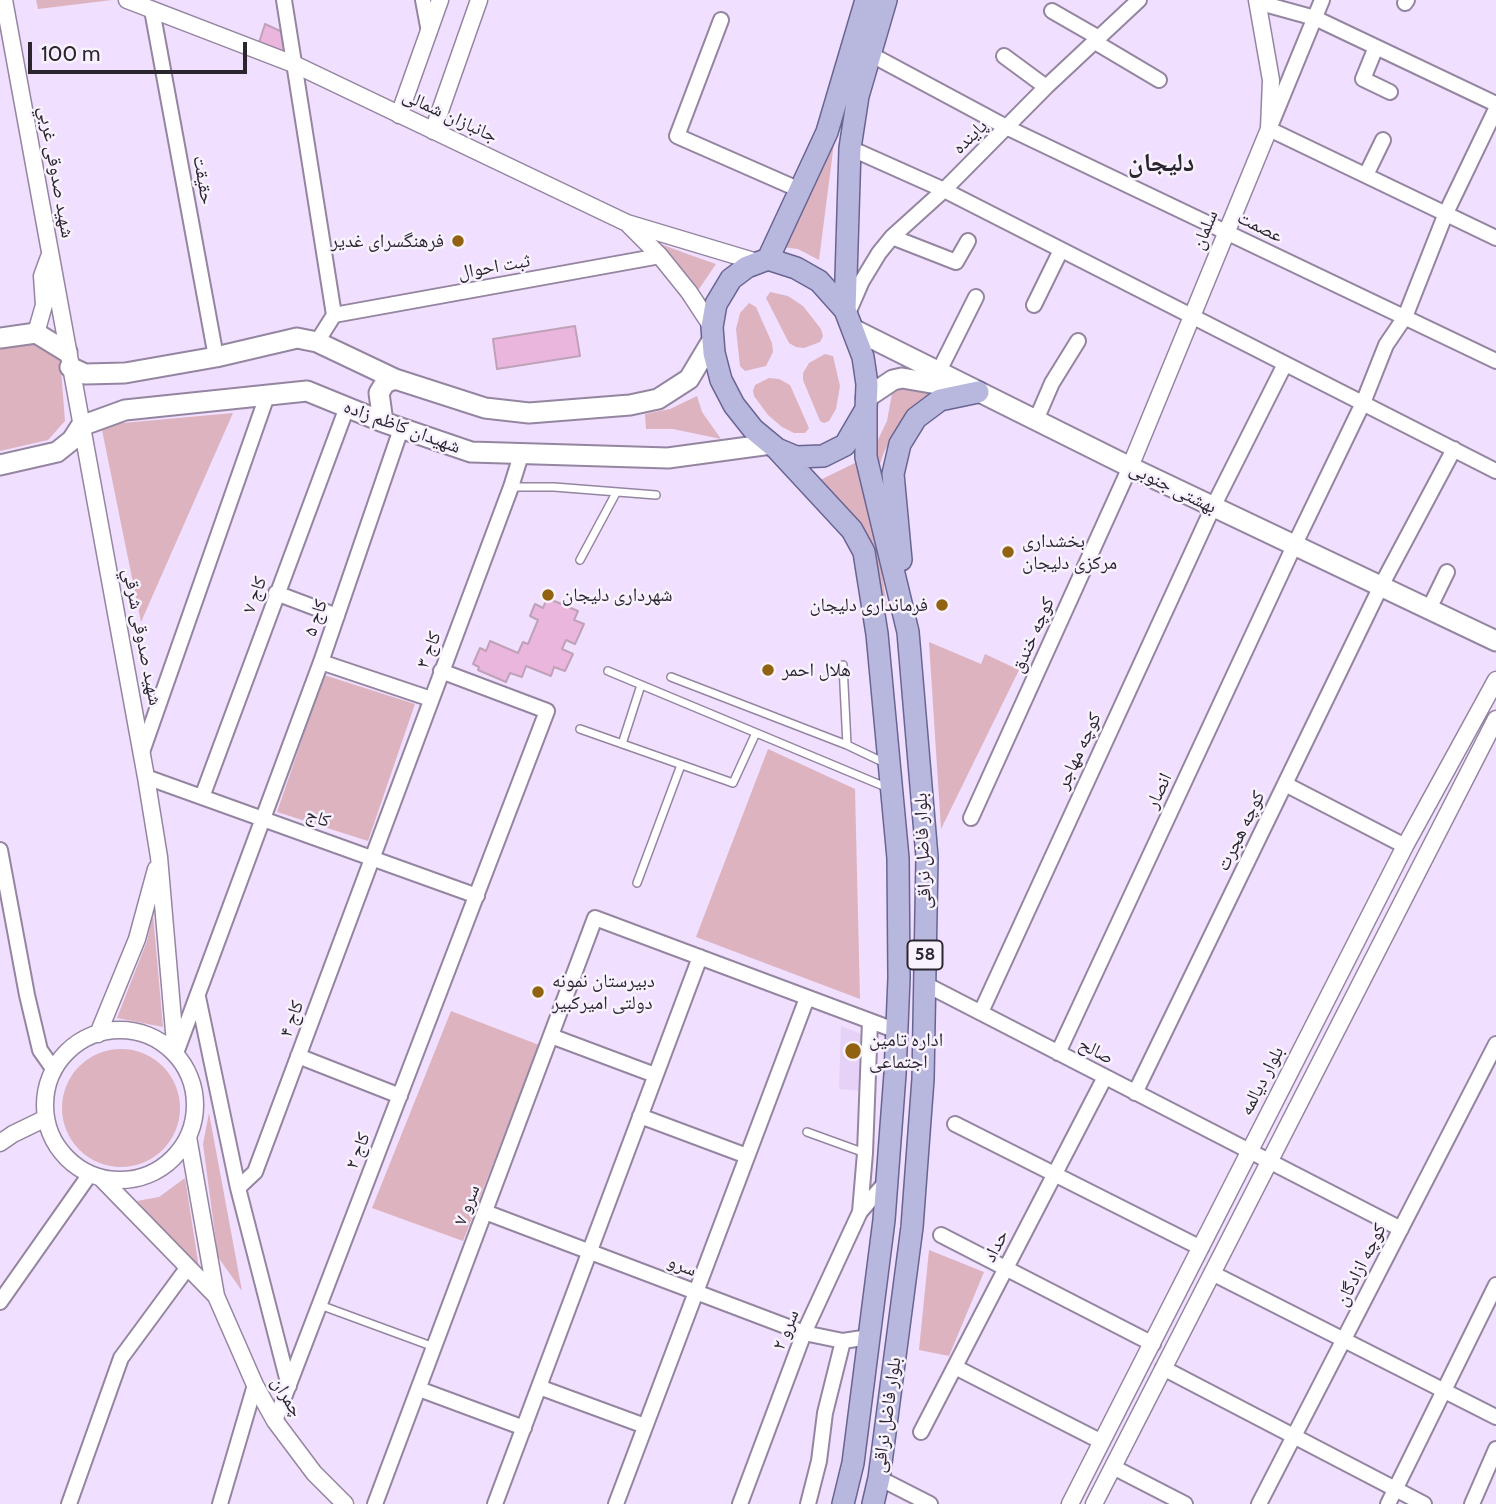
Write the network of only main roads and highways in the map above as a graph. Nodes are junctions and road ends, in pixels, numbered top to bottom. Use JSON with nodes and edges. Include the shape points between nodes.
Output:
{"nodes":[{"id":1,"x":866,"y":0,"type":"edge"},
{"id":2,"x":886,"y":0,"type":"edge"},
{"id":3,"x":763,"y":261,"type":"junction"},
{"id":4,"x":848,"y":318,"type":"junction"},
{"id":5,"x":712,"y":333,"type":"junction"},
{"id":6,"x":0,"y":338,"type":"edge"},
{"id":7,"x":395,"y":379,"type":"junction"},
{"id":8,"x":978,"y":392,"type":"junction"},
{"id":9,"x":866,"y":404,"type":"junction"},
{"id":10,"x":392,"y":425,"type":"junction"},
{"id":11,"x":774,"y":447,"type":"junction"},
{"id":12,"x":0,"y":465,"type":"edge"},
{"id":13,"x":908,"y":632,"type":"junction"},
{"id":14,"x":1496,"y":641,"type":"edge"},
{"id":15,"x":843,"y":1504,"type":"edge"},
{"id":16,"x":873,"y":1504,"type":"edge"}],
"edges":[{"from":1,"to":3,"type":"main road","via":[[827,132]]},
{"from":2,"to":4,"type":"main road","via":[[858,96],[850,148]]},
{"from":3,"to":4,"type":"main road","via":[[796,268],[819,281]]},
{"from":3,"to":5,"type":"main road","via":[[731,279],[716,304]]},
{"from":4,"to":8,"type":"main road","name":"بهشتی جنوبی"},
{"from":4,"to":9,"type":"main road","via":[[863,357]]},
{"from":5,"to":7,"type":"main road","via":[[689,379],[658,399],[630,405],[507,411]]},
{"from":5,"to":11,"type":"main road","via":[[721,380],[734,405]]},
{"from":6,"to":7,"type":"main road","via":[[36,333],[85,374],[125,373],[297,338],[317,342]]},
{"from":7,"to":10,"type":"main road","via":[[385,383],[379,393]]},
{"from":8,"to":9,"type":"main road","via":[[902,378],[893,380]]},
{"from":8,"to":13,"type":"main road","via":[[940,400],[916,418],[900,444],[893,474]]},
{"from":8,"to":14,"type":"main road","name":"بهشتی جنوبی"},
{"from":9,"to":11,"type":"main road","via":[[845,444],[835,451],[796,457]]},
{"from":9,"to":13,"type":"main road","name":"بلوار فاضل نراقی","number":"58","via":[[866,457]]},
{"from":10,"to":11,"type":"main road","name":"شهیدان کاظم زاده","via":[[471,452],[521,455],[668,458]]},
{"from":10,"to":12,"type":"main road","name":"شهیدان کاظم زاده","via":[[307,391],[268,393],[125,410],[81,426],[57,452]]},
{"from":11,"to":15,"type":"main road","name":"بلوار فاضل نراقی","number":"58","via":[[852,530],[864,552],[877,634],[898,858],[899,978],[887,1180],[853,1463]]},
{"from":13,"to":16,"type":"main road","name":"بلوار فاضل نراقی","number":"58","via":[[927,857],[923,1079],[912,1227]]}]}
